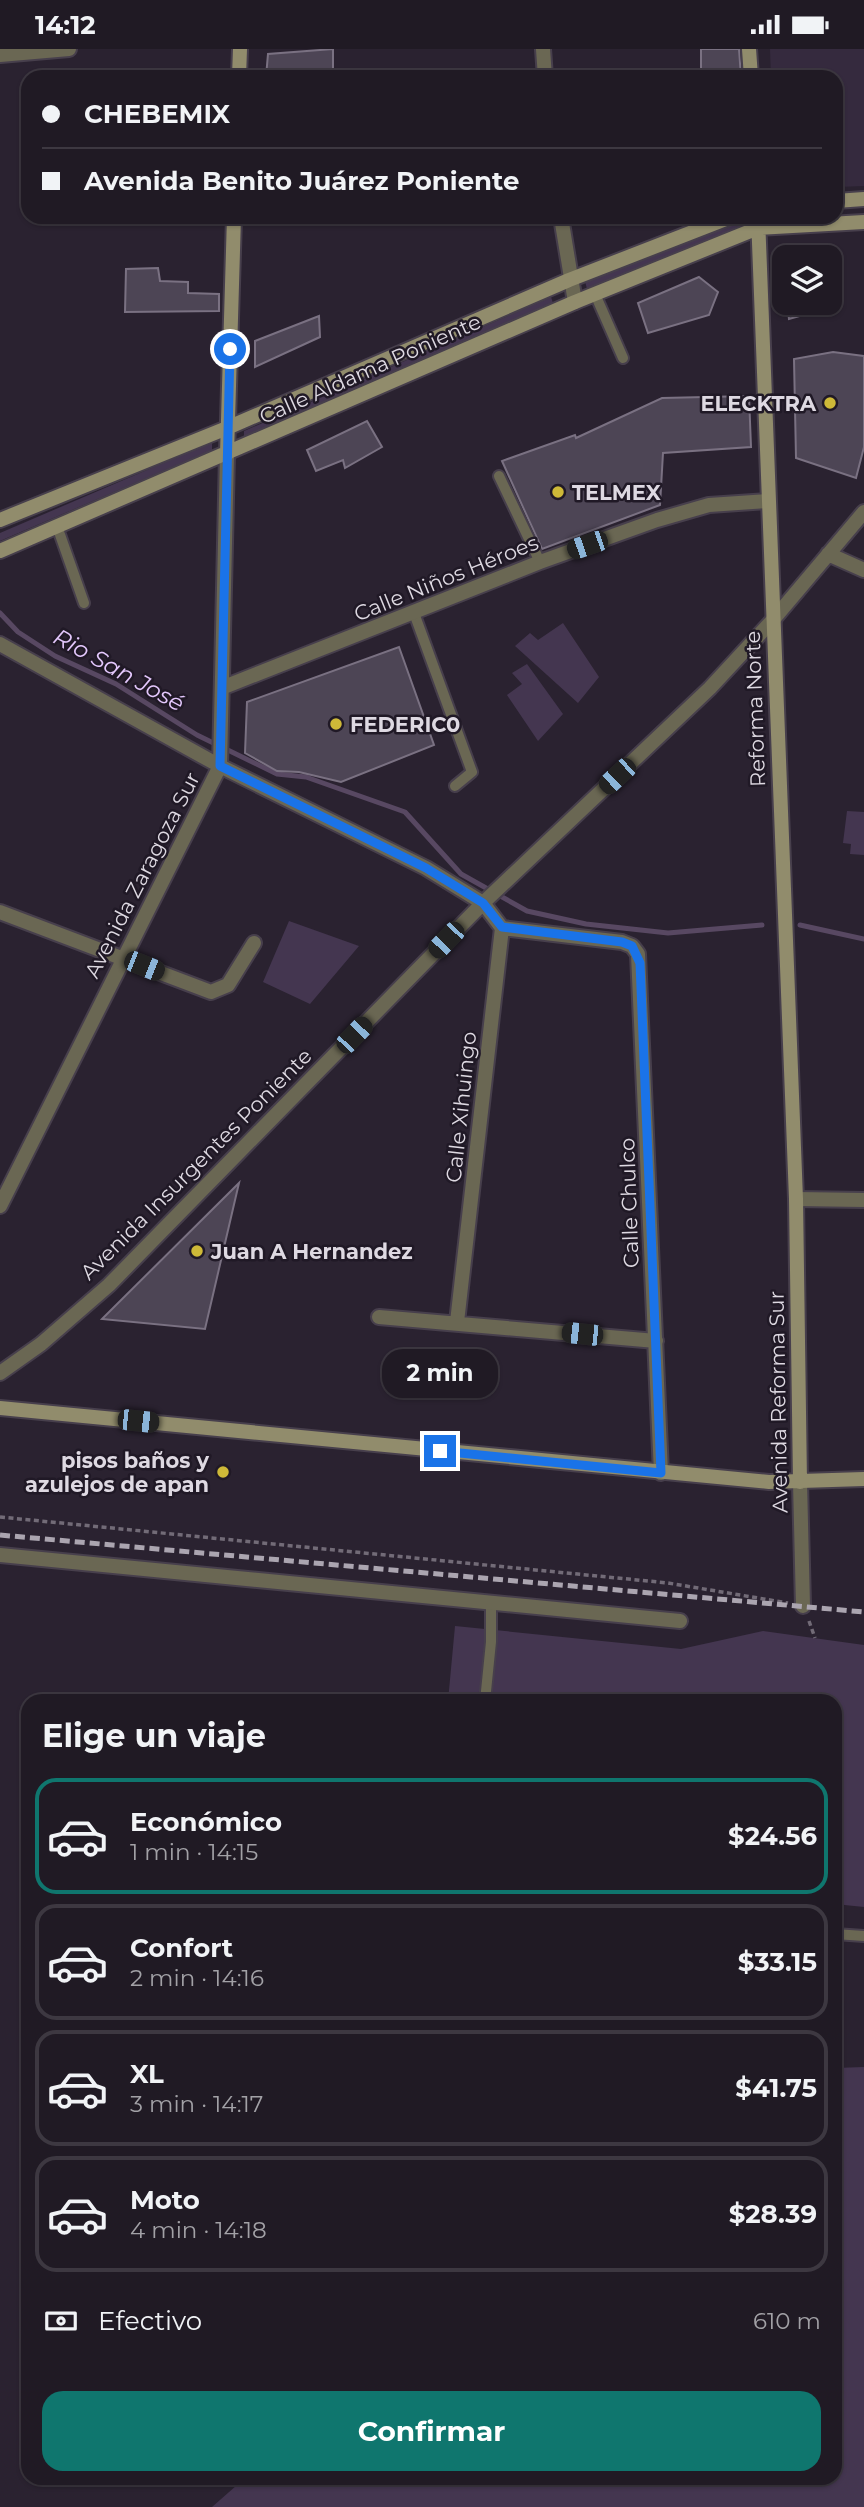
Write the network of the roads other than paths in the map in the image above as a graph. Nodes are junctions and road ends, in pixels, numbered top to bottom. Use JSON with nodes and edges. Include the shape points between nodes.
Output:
{"nodes":[{"id":1,"x":69,"y":49,"type":"edge"},
{"id":2,"x":240,"y":49,"type":"edge"},
{"id":3,"x":543,"y":49,"type":"edge"},
{"id":4,"x":749,"y":49,"type":"edge"},
{"id":5,"x":0,"y":55,"type":"edge"},
{"id":6,"x":239,"y":70,"type":"edge"},
{"id":7,"x":544,"y":70,"type":"edge"},
{"id":8,"x":750,"y":70,"type":"edge"},
{"id":9,"x":864,"y":199,"type":"edge"},
{"id":10,"x":843,"y":200,"type":"edge"},
{"id":11,"x":843,"y":222,"type":"edge"},
{"id":12,"x":864,"y":222,"type":"edge"},
{"id":13,"x":234,"y":224,"type":"edge"},
{"id":14,"x":562,"y":224,"type":"edge"},
{"id":15,"x":713,"y":224,"type":"edge"},
{"id":16,"x":753,"y":224,"type":"edge"},
{"id":17,"x":758,"y":224,"type":"edge"},
{"id":18,"x":569,"y":280,"type":"junction"},
{"id":19,"x":595,"y":294,"type":"junction"},
{"id":20,"x":575,"y":302,"type":"junction"},
{"id":21,"x":624,"y":358,"type":"dead end"},
{"id":22,"x":227,"y":428,"type":"junction"},
{"id":23,"x":227,"y":454,"type":"junction"},
{"id":24,"x":499,"y":476,"type":"dead end"},
{"id":25,"x":767,"y":501,"type":"junction"},
{"id":26,"x":864,"y":512,"type":"edge"},
{"id":27,"x":0,"y":520,"type":"edge"},
{"id":28,"x":58,"y":529,"type":"junction"},
{"id":29,"x":0,"y":551,"type":"edge"},
{"id":30,"x":828,"y":554,"type":"junction"},
{"id":31,"x":540,"y":562,"type":"junction"},
{"id":32,"x":864,"y":570,"type":"edge"},
{"id":33,"x":84,"y":603,"type":"dead end"},
{"id":34,"x":414,"y":614,"type":"junction"},
{"id":35,"x":772,"y":621,"type":"junction"},
{"id":36,"x":0,"y":645,"type":"edge"},
{"id":37,"x":224,"y":687,"type":"junction"},
{"id":38,"x":221,"y":759,"type":"junction"},
{"id":39,"x":455,"y":786,"type":"dead end"},
{"id":40,"x":485,"y":901,"type":"junction"},
{"id":41,"x":0,"y":912,"type":"edge"},
{"id":42,"x":502,"y":927,"type":"junction"},
{"id":43,"x":254,"y":943,"type":"dead end"},
{"id":44,"x":124,"y":958,"type":"junction"},
{"id":45,"x":796,"y":1199,"type":"junction"},
{"id":46,"x":864,"y":1200,"type":"edge"},
{"id":47,"x":0,"y":1206,"type":"edge"},
{"id":48,"x":379,"y":1317,"type":"dead end"},
{"id":49,"x":457,"y":1322,"type":"junction"},
{"id":50,"x":656,"y":1341,"type":"junction"},
{"id":51,"x":0,"y":1373,"type":"edge"},
{"id":52,"x":0,"y":1408,"type":"edge"},
{"id":53,"x":661,"y":1473,"type":"junction"},
{"id":54,"x":864,"y":1479,"type":"edge"},
{"id":55,"x":800,"y":1482,"type":"junction"},
{"id":56,"x":0,"y":1555,"type":"edge"},
{"id":57,"x":491,"y":1604,"type":"junction"},
{"id":58,"x":803,"y":1606,"type":"road end"},
{"id":59,"x":680,"y":1621,"type":"dead end"},
{"id":60,"x":486,"y":1694,"type":"edge"},
{"id":61,"x":842,"y":1934,"type":"edge"},
{"id":62,"x":864,"y":1936,"type":"edge"}],
"edges":[{"from":1,"to":5,"type":"street"},
{"from":2,"to":6,"type":"main road"},
{"from":3,"to":7,"type":"street"},
{"from":4,"to":8,"type":"main road"},
{"from":9,"to":10,"type":"main road"},
{"from":11,"to":12,"type":"main road","name":"Calle Aldama Poniente"},
{"from":13,"to":22,"type":"main road"},
{"from":14,"to":18,"type":"street"},
{"from":15,"to":18,"type":"main road","name":"Calle Aldama Poniente"},
{"from":16,"to":19,"type":"main road","name":"Calle Aldama Poniente"},
{"from":17,"to":25,"type":"main road","name":"Reforma Norte"},
{"from":18,"to":20,"type":"street"},
{"from":18,"to":22,"type":"main road","name":"Calle Aldama Poniente"},
{"from":19,"to":20,"type":"main road","name":"Calle Aldama Poniente"},
{"from":19,"to":21,"type":"lane"},
{"from":20,"to":23,"type":"main road","name":"Calle Aldama Poniente"},
{"from":22,"to":23,"type":"main road"},
{"from":22,"to":27,"type":"main road","name":"Calle Aldama Poniente"},
{"from":23,"to":28,"type":"main road","name":"Calle Aldama Poniente"},
{"from":23,"to":37,"type":"street","name":"Avenida Zaragoza Sur"},
{"from":24,"to":31,"type":"lane"},
{"from":25,"to":31,"type":"street","name":"Calle Niños Héroes","via":[[709,505]]},
{"from":25,"to":35,"type":"main road","name":"Reforma Norte"},
{"from":26,"to":30,"type":"street","name":"Avenida Insurgentes Poniente"},
{"from":28,"to":29,"type":"main road","name":"Calle Aldama Poniente"},
{"from":28,"to":33,"type":"lane"},
{"from":30,"to":32,"type":"street"},
{"from":30,"to":35,"type":"street","name":"Avenida Insurgentes Poniente"},
{"from":31,"to":34,"type":"street","name":"Calle Niños Héroes"},
{"from":34,"to":37,"type":"street","name":"Calle Niños Héroes"},
{"from":34,"to":39,"type":"lane","via":[[470,767],[471,775]]},
{"from":35,"to":40,"type":"street","name":"Avenida Insurgentes Poniente","via":[[710,688]]},
{"from":35,"to":45,"type":"main road","name":"Reforma Norte"},
{"from":36,"to":38,"type":"street"},
{"from":37,"to":38,"type":"street","name":"Avenida Zaragoza Sur"},
{"from":38,"to":40,"type":"street"},
{"from":38,"to":44,"type":"street","name":"Avenida Zaragoza Sur"},
{"from":40,"to":42,"type":"street"},
{"from":40,"to":51,"type":"street","name":"Avenida Insurgentes Poniente","via":[[109,1285]]},
{"from":41,"to":44,"type":"street"},
{"from":42,"to":49,"type":"street","name":"Calle Xihuingo"},
{"from":42,"to":50,"type":"street","name":"Calle Chulco","via":[[622,942],[638,954]]},
{"from":43,"to":44,"type":"street","via":[[228,985],[211,992]]},
{"from":44,"to":47,"type":"street","name":"Avenida Zaragoza Sur"},
{"from":45,"to":46,"type":"street"},
{"from":45,"to":55,"type":"main road","name":"Avenida Reforma Sur"},
{"from":48,"to":49,"type":"street"},
{"from":49,"to":50,"type":"street"},
{"from":50,"to":53,"type":"street","name":"Calle Chulco"},
{"from":52,"to":53,"type":"main road"},
{"from":53,"to":55,"type":"main road"},
{"from":54,"to":55,"type":"main road"},
{"from":55,"to":58,"type":"street","name":"Avenida Reforma Sur"},
{"from":56,"to":57,"type":"street"},
{"from":57,"to":59,"type":"street"},
{"from":57,"to":60,"type":"lane"},
{"from":61,"to":62,"type":"lane"}]}
